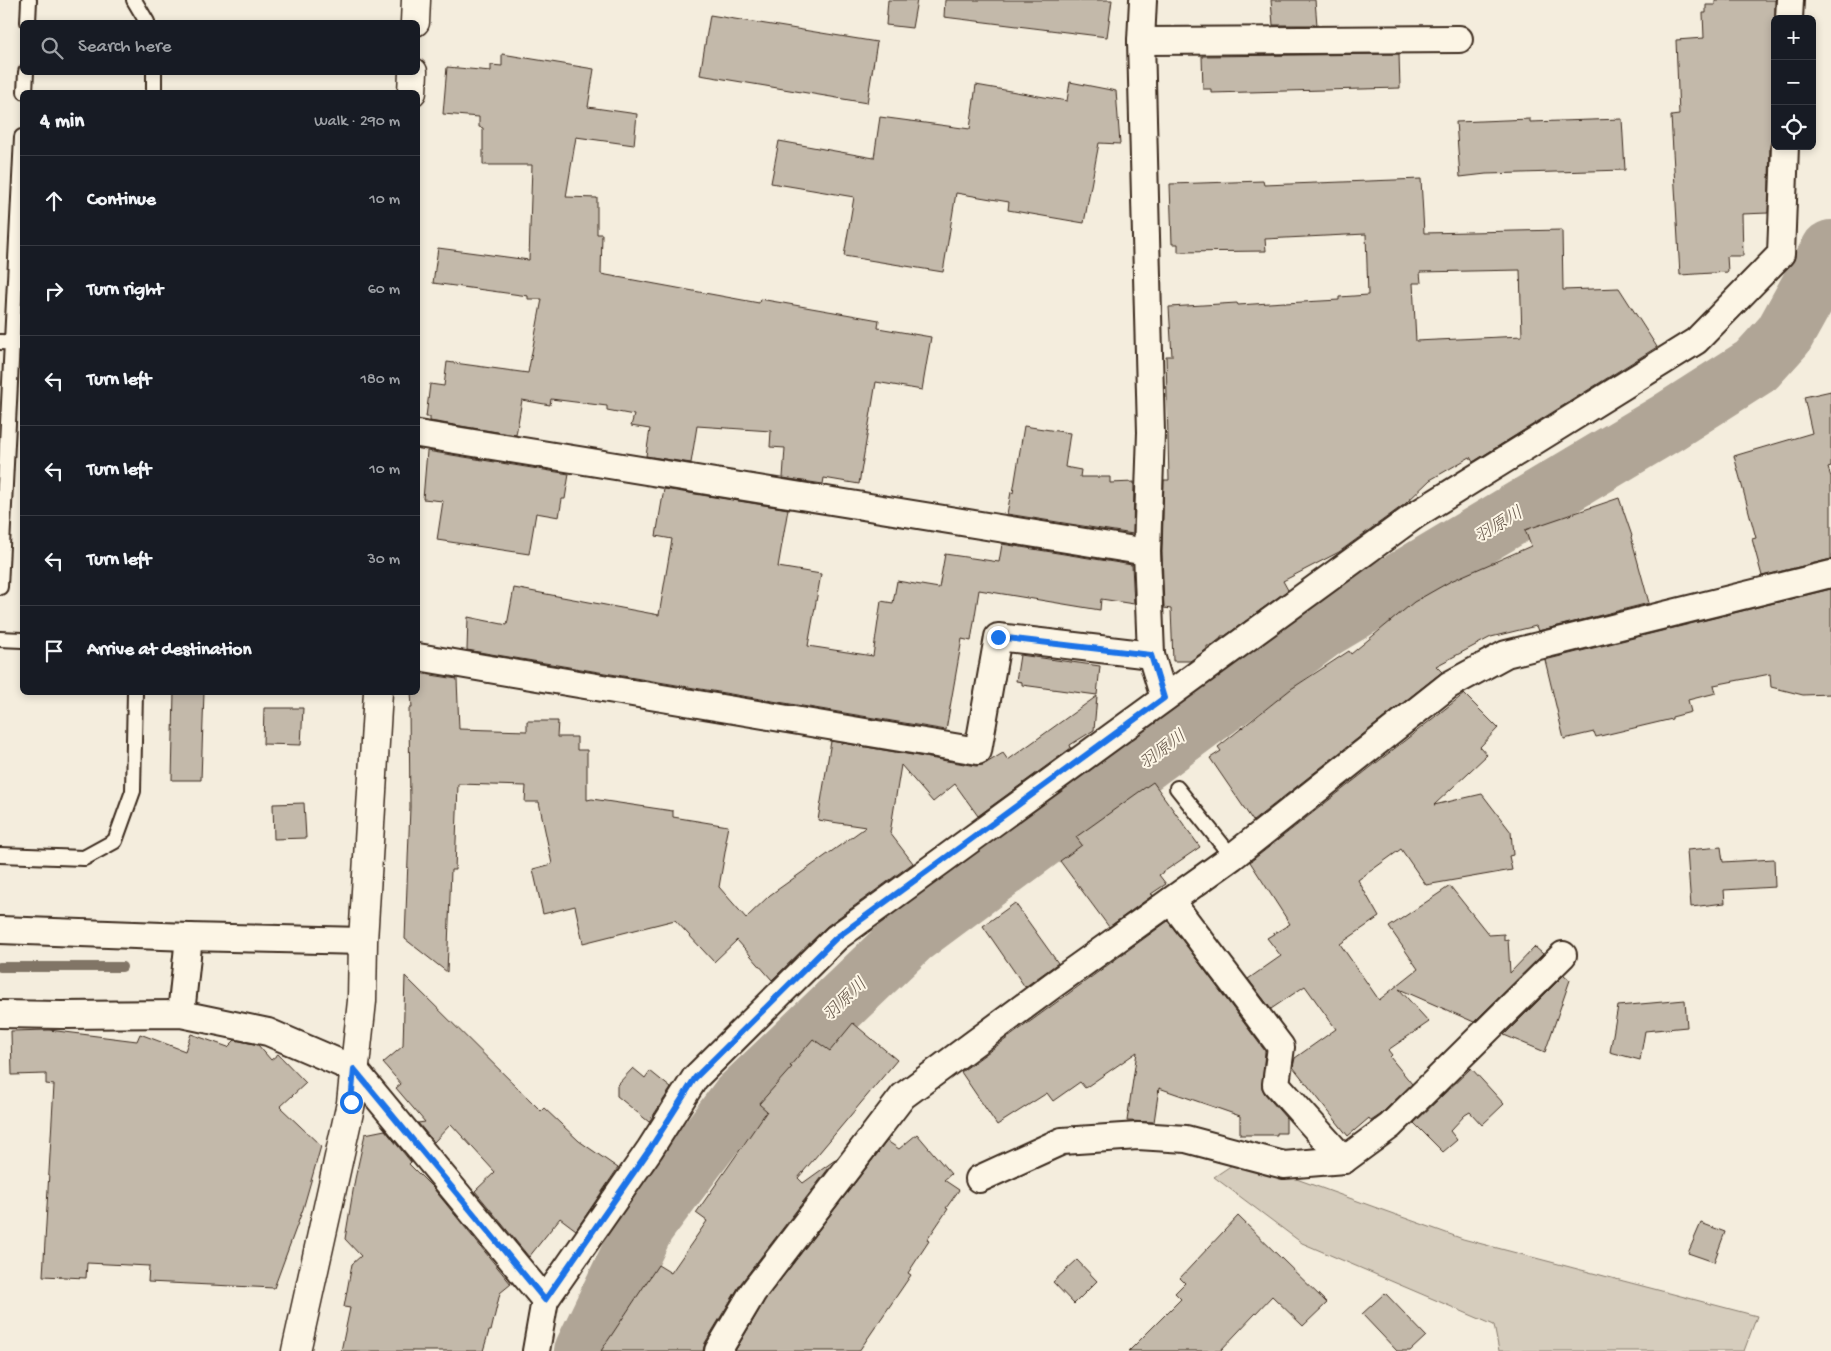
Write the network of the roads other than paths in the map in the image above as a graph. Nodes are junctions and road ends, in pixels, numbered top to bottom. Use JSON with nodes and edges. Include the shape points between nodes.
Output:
{"nodes":[{"id":1,"x":29,"y":0,"type":"edge"},
{"id":2,"x":134,"y":0,"type":"edge"},
{"id":3,"x":416,"y":0,"type":"edge"},
{"id":4,"x":1143,"y":0,"type":"edge"},
{"id":5,"x":1790,"y":0,"type":"edge"},
{"id":6,"x":1790,"y":15,"type":"edge"},
{"id":7,"x":28,"y":20,"type":"edge"},
{"id":8,"x":147,"y":20,"type":"edge"},
{"id":9,"x":415,"y":20,"type":"edge"},
{"id":10,"x":1459,"y":39,"type":"dead end"},
{"id":11,"x":1141,"y":41,"type":"junction"},
{"id":12,"x":26,"y":75,"type":"edge"},
{"id":13,"x":154,"y":75,"type":"edge"},
{"id":14,"x":413,"y":75,"type":"edge"},
{"id":15,"x":25,"y":90,"type":"edge"},
{"id":16,"x":154,"y":90,"type":"edge"},
{"id":17,"x":412,"y":90,"type":"edge"},
{"id":18,"x":1785,"y":150,"type":"edge"},
{"id":19,"x":20,"y":178,"type":"edge"},
{"id":20,"x":12,"y":342,"type":"edge"},
{"id":21,"x":420,"y":434,"type":"edge"},
{"id":22,"x":1148,"y":552,"type":"junction"},
{"id":23,"x":1831,"y":574,"type":"edge"},
{"id":24,"x":0,"y":587,"type":"edge"},
{"id":25,"x":0,"y":639,"type":"edge"},
{"id":26,"x":20,"y":640,"type":"edge"},
{"id":27,"x":1151,"y":655,"type":"junction"},
{"id":28,"x":420,"y":657,"type":"edge"},
{"id":29,"x":135,"y":695,"type":"edge"},
{"id":30,"x":378,"y":695,"type":"edge"},
{"id":31,"x":1164,"y":698,"type":"junction"},
{"id":32,"x":1178,"y":788,"type":"dead end"},
{"id":33,"x":0,"y":854,"type":"edge"},
{"id":34,"x":1232,"y":857,"type":"junction"},
{"id":35,"x":1171,"y":900,"type":"junction"},
{"id":36,"x":0,"y":930,"type":"edge"},
{"id":37,"x":189,"y":937,"type":"junction"},
{"id":38,"x":363,"y":941,"type":"junction"},
{"id":39,"x":1563,"y":956,"type":"dead end"},
{"id":40,"x":0,"y":1014,"type":"edge"},
{"id":41,"x":181,"y":1014,"type":"junction"},
{"id":42,"x":354,"y":1069,"type":"junction"},
{"id":43,"x":1344,"y":1160,"type":"junction"},
{"id":44,"x":978,"y":1179,"type":"dead end"},
{"id":45,"x":545,"y":1300,"type":"junction"},
{"id":46,"x":296,"y":1351,"type":"edge"},
{"id":47,"x":536,"y":1351,"type":"edge"},
{"id":48,"x":718,"y":1351,"type":"edge"}],
"edges":[{"from":1,"to":7,"type":"lane"},
{"from":2,"to":8,"type":"lane"},
{"from":3,"to":9,"type":"street"},
{"from":4,"to":11,"type":"street"},
{"from":5,"to":6,"type":"street"},
{"from":10,"to":11,"type":"street"},
{"from":11,"to":22,"type":"street","via":[[1151,432]]},
{"from":12,"to":15,"type":"lane"},
{"from":13,"to":16,"type":"lane"},
{"from":14,"to":17,"type":"street"},
{"from":18,"to":31,"type":"street","via":[[1780,254],[1696,341],[1417,514]]},
{"from":19,"to":20,"type":"lane"},
{"from":20,"to":24,"type":"lane"},
{"from":21,"to":22,"type":"street"},
{"from":22,"to":27,"type":"street"},
{"from":23,"to":34,"type":"street","via":[[1506,654],[1449,685]]},
{"from":25,"to":26,"type":"lane"},
{"from":27,"to":28,"type":"street","via":[[998,637],[978,751]]},
{"from":27,"to":31,"type":"street"},
{"from":29,"to":33,"type":"lane","via":[[133,791],[115,841],[84,858]]},
{"from":30,"to":38,"type":"street"},
{"from":31,"to":45,"type":"street","via":[[836,938],[695,1078]]},
{"from":32,"to":34,"type":"lane"},
{"from":34,"to":35,"type":"street"},
{"from":35,"to":43,"type":"street","via":[[1281,1047],[1276,1084]]},
{"from":35,"to":48,"type":"street","via":[[903,1096],[753,1292]]},
{"from":36,"to":37,"type":"street"},
{"from":37,"to":38,"type":"street"},
{"from":37,"to":41,"type":"street"},
{"from":38,"to":42,"type":"street","via":[[362,1001]]},
{"from":39,"to":43,"type":"street","via":[[1390,1126]]},
{"from":40,"to":41,"type":"street"},
{"from":41,"to":42,"type":"street","via":[[268,1032]]},
{"from":42,"to":45,"type":"street"},
{"from":42,"to":46,"type":"street","via":[[351,1102]]},
{"from":43,"to":44,"type":"street","via":[[1284,1165],[1186,1139],[1138,1136],[1062,1141]]},
{"from":45,"to":47,"type":"street"}]}
